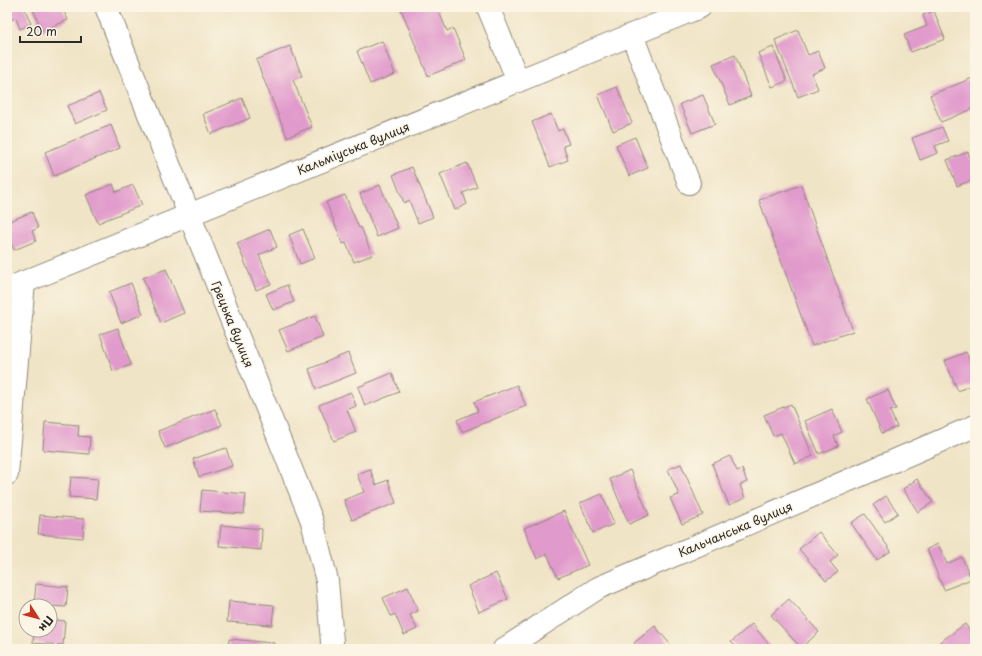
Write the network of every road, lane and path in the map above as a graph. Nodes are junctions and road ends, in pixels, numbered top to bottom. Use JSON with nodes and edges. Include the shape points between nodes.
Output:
{"nodes":[{"id":1,"x":106,"y":7,"type":"edge"},
{"id":2,"x":488,"y":7,"type":"edge"},
{"id":3,"x":700,"y":7,"type":"edge"},
{"id":4,"x":632,"y":34,"type":"junction"},
{"id":5,"x":518,"y":81,"type":"junction"},
{"id":6,"x":689,"y":183,"type":"dead end"},
{"id":7,"x":190,"y":215,"type":"junction"},
{"id":8,"x":16,"y":286,"type":"edge"},
{"id":9,"x":975,"y":426,"type":"edge"},
{"id":10,"x":7,"y":474,"type":"edge"},
{"id":11,"x":332,"y":649,"type":"edge"},
{"id":12,"x":504,"y":649,"type":"edge"}],
"edges":[{"from":1,"to":7,"type":"street","name":"Грецька вулиця"},
{"from":2,"to":5,"type":"street"},
{"from":3,"to":4,"type":"street","name":"Кальміуська вулиця"},
{"from":4,"to":5,"type":"street","name":"Кальміуська вулиця"},
{"from":4,"to":6,"type":"street"},
{"from":5,"to":7,"type":"street","name":"Кальміуська вулиця"},
{"from":7,"to":8,"type":"street","name":"Кальміуська вулиця"},
{"from":7,"to":11,"type":"street","name":"Грецька вулиця","via":[[312,521],[327,581]]},
{"from":8,"to":10,"type":"street"},
{"from":9,"to":12,"type":"street","name":"Кальчанська вулиця","via":[[598,588]]}]}
